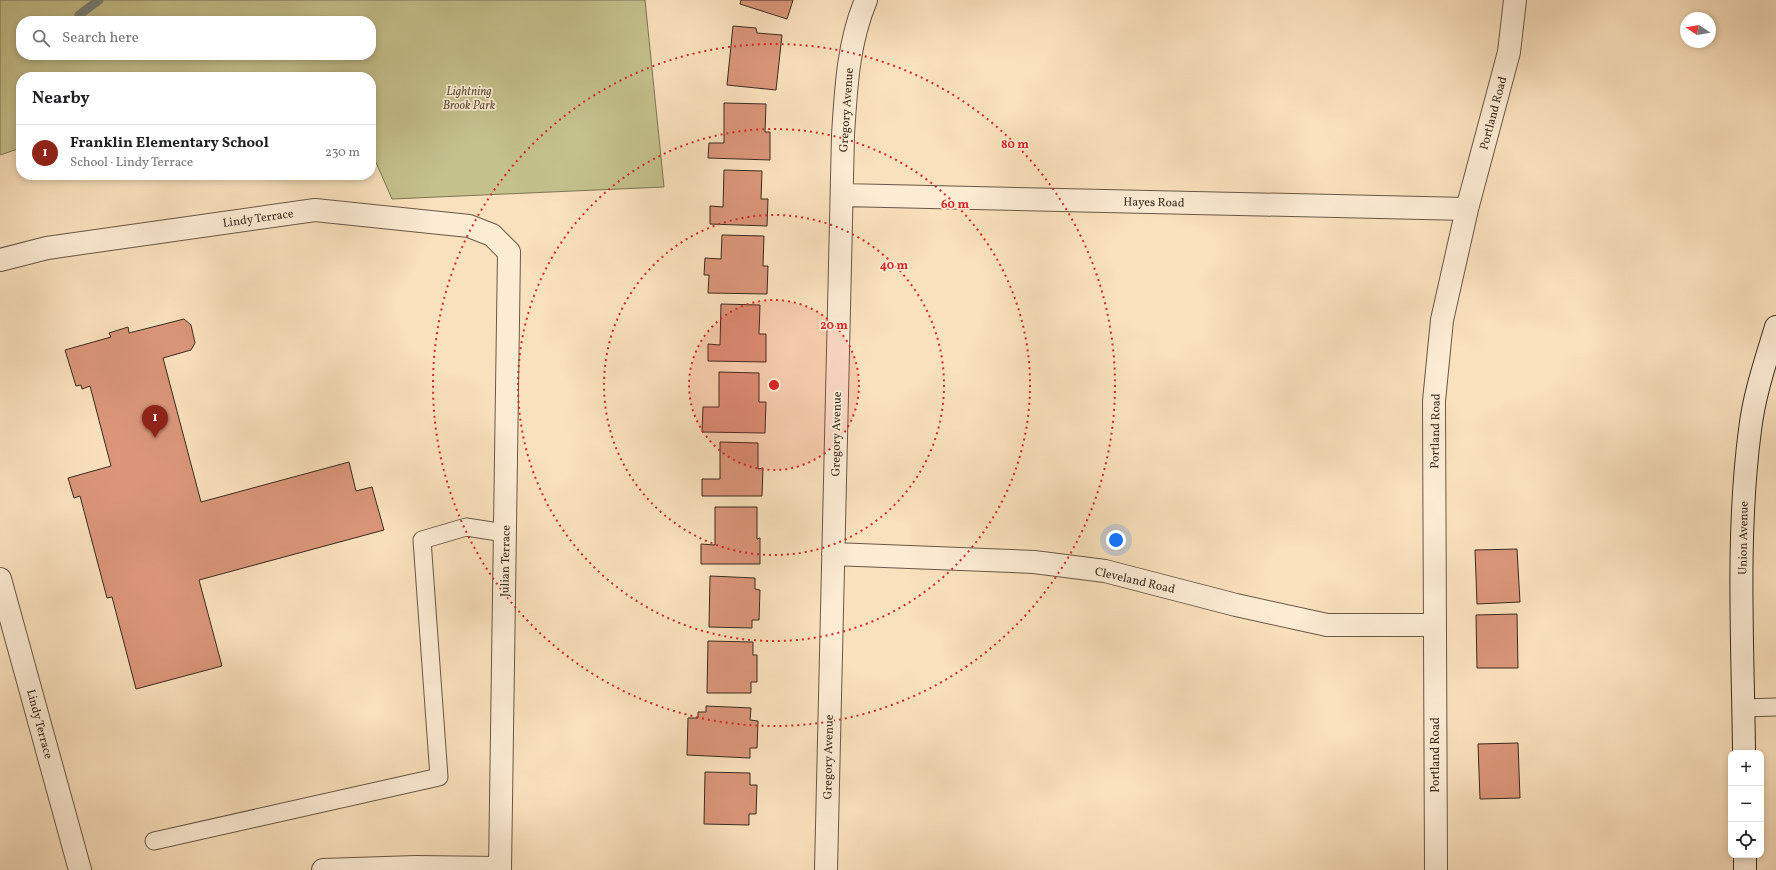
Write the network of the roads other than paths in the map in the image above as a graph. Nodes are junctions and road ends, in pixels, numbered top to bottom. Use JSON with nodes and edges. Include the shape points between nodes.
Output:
{"nodes":[{"id":1,"x":866,"y":0,"type":"edge"},
{"id":2,"x":1515,"y":0,"type":"edge"},
{"id":3,"x":842,"y":195,"type":"junction"},
{"id":4,"x":1467,"y":208,"type":"junction"},
{"id":5,"x":509,"y":252,"type":"joint"},
{"id":6,"x":0,"y":260,"type":"edge"},
{"id":7,"x":1776,"y":327,"type":"edge"},
{"id":8,"x":505,"y":533,"type":"junction"},
{"id":9,"x":833,"y":554,"type":"junction"},
{"id":10,"x":0,"y":579,"type":"edge"},
{"id":11,"x":3,"y":607,"type":"edge"},
{"id":12,"x":1434,"y":625,"type":"junction"},
{"id":13,"x":1776,"y":707,"type":"edge"},
{"id":14,"x":1744,"y":708,"type":"junction"},
{"id":15,"x":1744,"y":750,"type":"edge"},
{"id":16,"x":154,"y":841,"type":"dead end"},
{"id":17,"x":1745,"y":858,"type":"edge"},
{"id":18,"x":500,"y":869,"type":"edge"},
{"id":19,"x":80,"y":870,"type":"edge"},
{"id":20,"x":323,"y":870,"type":"edge"},
{"id":21,"x":826,"y":870,"type":"edge"},
{"id":22,"x":1436,"y":870,"type":"edge"},
{"id":23,"x":1745,"y":870,"type":"edge"}],
"edges":[{"from":1,"to":3,"type":"street","name":"Gregory Avenue","via":[[852,42],[848,68]]},
{"from":2,"to":4,"type":"street","name":"Portland Road","via":[[1509,52]]},
{"from":3,"to":4,"type":"street","name":"Hayes Road"},
{"from":3,"to":9,"type":"street","name":"Gregory Avenue"},
{"from":4,"to":12,"type":"street","name":"Portland Road","via":[[1442,320],[1434,401]]},
{"from":5,"to":6,"type":"street","name":"Lindy Terrace","via":[[492,235],[469,226],[315,210],[47,248]]},
{"from":5,"to":8,"type":"street","name":"Julian Terrace"},
{"from":7,"to":14,"type":"street","name":"Union Avenue","via":[[1750,428],[1744,490]]},
{"from":8,"to":16,"type":"lane","via":[[466,527],[422,540],[439,778]]},
{"from":8,"to":18,"type":"street","name":"Julian Terrace"},
{"from":9,"to":12,"type":"street","name":"Cleveland Road","via":[[1034,562],[1105,571],[1236,606],[1327,625]]},
{"from":9,"to":21,"type":"street","name":"Gregory Avenue"},
{"from":10,"to":11,"type":"street","name":"Lindy Terrace"},
{"from":11,"to":19,"type":"street","name":"Lindy Terrace"},
{"from":12,"to":22,"type":"street","name":"Portland Road"},
{"from":13,"to":14,"type":"lane"},
{"from":14,"to":15,"type":"street","name":"Union Avenue"},
{"from":17,"to":23,"type":"street"},
{"from":18,"to":20,"type":"street","via":[[416,867]]}]}
